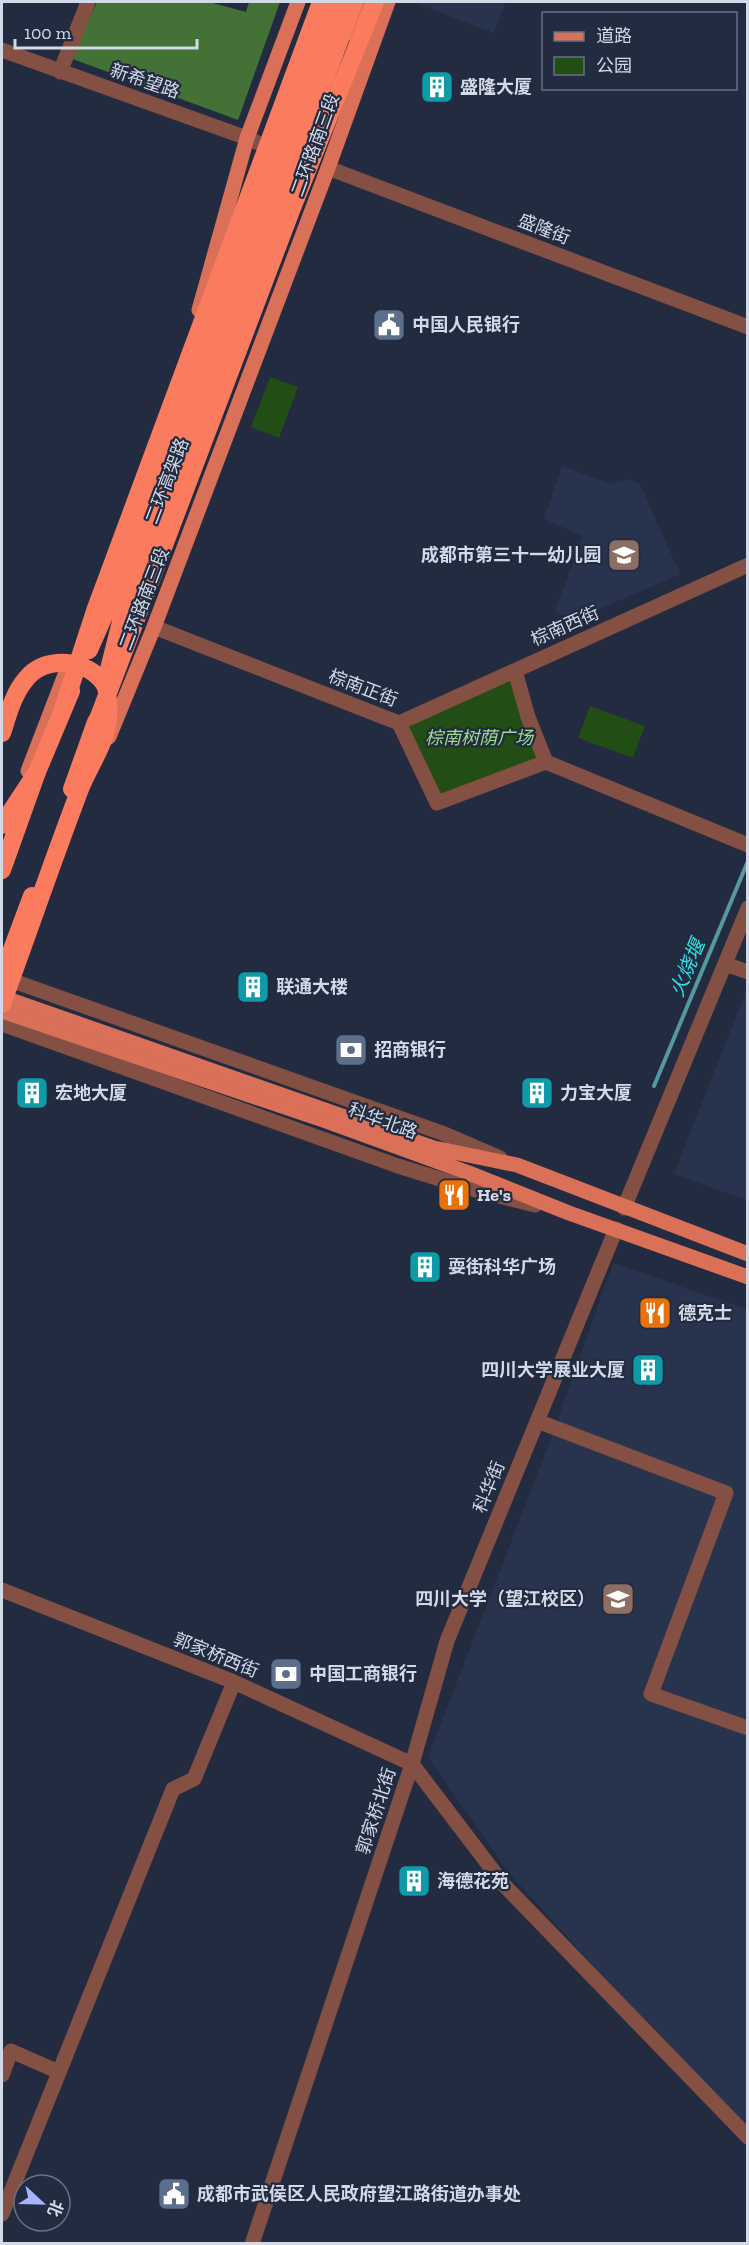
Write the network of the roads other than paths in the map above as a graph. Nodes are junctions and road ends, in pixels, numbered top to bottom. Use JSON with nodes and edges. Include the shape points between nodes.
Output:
{"nodes":[{"id":1,"x":88,"y":2,"type":"edge"},
{"id":2,"x":321,"y":2,"type":"edge"},
{"id":3,"x":329,"y":2,"type":"edge"},
{"id":4,"x":375,"y":2,"type":"edge"},
{"id":5,"x":388,"y":2,"type":"edge"},
{"id":6,"x":299,"y":3,"type":"edge"},
{"id":7,"x":352,"y":3,"type":"edge"},
{"id":8,"x":2,"y":50,"type":"edge"},
{"id":9,"x":60,"y":72,"type":"junction"},
{"id":10,"x":247,"y":138,"type":"junction"},
{"id":11,"x":274,"y":150,"type":"junction"},
{"id":12,"x":328,"y":168,"type":"junction"},
{"id":13,"x":747,"y":327,"type":"edge"},
{"id":14,"x":183,"y":369,"type":"junction"},
{"id":15,"x":747,"y":566,"type":"edge"},
{"id":16,"x":154,"y":627,"type":"junction"},
{"id":17,"x":515,"y":671,"type":"junction"},
{"id":18,"x":64,"y":706,"type":"junction"},
{"id":19,"x":399,"y":723,"type":"junction"},
{"id":20,"x":2,"y":733,"type":"edge"},
{"id":21,"x":92,"y":735,"type":"junction"},
{"id":22,"x":546,"y":762,"type":"junction"},
{"id":23,"x":37,"y":772,"type":"junction"},
{"id":24,"x":2,"y":825,"type":"edge"},
{"id":25,"x":2,"y":837,"type":"edge"},
{"id":26,"x":747,"y":845,"type":"edge"},
{"id":27,"x":2,"y":870,"type":"edge"},
{"id":28,"x":747,"y":908,"type":"edge"},
{"id":29,"x":725,"y":964,"type":"junction"},
{"id":30,"x":747,"y":972,"type":"edge"},
{"id":31,"x":4,"y":978,"type":"edge"},
{"id":32,"x":2,"y":997,"type":"edge"},
{"id":33,"x":2,"y":1004,"type":"edge"},
{"id":34,"x":2,"y":1011,"type":"edge"},
{"id":35,"x":2,"y":1024,"type":"edge"},
{"id":36,"x":324,"y":1115,"type":"junction"},
{"id":37,"x":516,"y":1164,"type":"junction"},
{"id":38,"x":624,"y":1208,"type":"junction"},
{"id":39,"x":569,"y":1213,"type":"junction"},
{"id":40,"x":616,"y":1229,"type":"junction"},
{"id":41,"x":747,"y":1254,"type":"edge"},
{"id":42,"x":747,"y":1277,"type":"edge"},
{"id":43,"x":537,"y":1421,"type":"junction"},
{"id":44,"x":2,"y":1590,"type":"edge"},
{"id":45,"x":234,"y":1682,"type":"junction"},
{"id":46,"x":747,"y":1728,"type":"edge"},
{"id":47,"x":412,"y":1764,"type":"junction"},
{"id":48,"x":59,"y":2072,"type":"junction"},
{"id":49,"x":2,"y":2074,"type":"edge"},
{"id":50,"x":747,"y":2138,"type":"edge"},
{"id":51,"x":2,"y":2214,"type":"edge"},
{"id":52,"x":252,"y":2244,"type":"edge"}],
"edges":[{"from":1,"to":9,"type":"street"},
{"from":2,"to":18,"type":"highway","name":"二环高架路","bridge":true,"via":[[95,611]]},
{"from":3,"to":11,"type":"main road"},
{"from":4,"to":21,"type":"highway","name":"二环高架路","bridge":true,"via":[[291,208]]},
{"from":5,"to":12,"type":"main road","name":"二环路南三段"},
{"from":6,"to":10,"type":"main road"},
{"from":7,"to":12,"type":"main road","via":[[321,110]]},
{"from":7,"to":18,"type":"highway","bridge":true,"via":[[111,600]]},
{"from":7,"to":21,"type":"highway","bridge":true,"via":[[124,610]]},
{"from":8,"to":9,"type":"street","name":"新希望路"},
{"from":9,"to":10,"type":"street","name":"新希望路"},
{"from":10,"to":11,"type":"street","name":"新希望路"},
{"from":10,"to":14,"type":"main road"},
{"from":11,"to":14,"type":"main road"},
{"from":12,"to":13,"type":"street","name":"盛隆街"},
{"from":12,"to":16,"type":"main road","name":"二环路南三段"},
{"from":14,"to":25,"type":"main road"},
{"from":15,"to":17,"type":"street","name":"棕南西街"},
{"from":16,"to":19,"type":"street","name":"棕南正街"},
{"from":16,"to":31,"type":"main road","name":"二环路南三段"},
{"from":17,"to":19,"type":"street","name":"棕南西街"},
{"from":17,"to":22,"type":"street"},
{"from":18,"to":23,"type":"highway","name":"二环高架路"},
{"from":19,"to":22,"type":"street","name":"棕南正街","via":[[437,803]]},
{"from":20,"to":33,"type":"highway","bridge":true,"via":[[14,698],[35,670],[54,663],[78,664],[106,686],[108,717],[103,740],[81,789]]},
{"from":21,"to":31,"type":"highway","name":"二环高架路"},
{"from":22,"to":26,"type":"street"},
{"from":23,"to":24,"type":"highway","bridge":true},
{"from":23,"to":27,"type":"highway","name":"二环高架路","bridge":true},
{"from":28,"to":29,"type":"street"},
{"from":29,"to":30,"type":"street"},
{"from":29,"to":38,"type":"street"},
{"from":31,"to":33,"type":"main road","name":"二环路南三段"},
{"from":31,"to":37,"type":"street","via":[[442,1133]]},
{"from":32,"to":36,"type":"main road","bridge":true},
{"from":34,"to":36,"type":"main road","name":"科华北路"},
{"from":35,"to":39,"type":"street","via":[[398,1166]]},
{"from":36,"to":37,"type":"main road","name":"科华北路","via":[[434,1148]]},
{"from":36,"to":39,"type":"main road","name":"科华北路"},
{"from":37,"to":38,"type":"main road","name":"科华北路"},
{"from":38,"to":41,"type":"main road","name":"科华北路"},
{"from":39,"to":40,"type":"main road","name":"科华北路"},
{"from":40,"to":42,"type":"main road","name":"科华北路"},
{"from":40,"to":43,"type":"street","name":"科华街"},
{"from":43,"to":46,"type":"street","via":[[726,1493],[651,1694]]},
{"from":43,"to":47,"type":"street","name":"科华街","via":[[447,1641]]},
{"from":44,"to":45,"type":"street","name":"郭家桥西街"},
{"from":45,"to":47,"type":"street","name":"郭家桥西街"},
{"from":45,"to":48,"type":"street","via":[[194,1779],[173,1790]]},
{"from":47,"to":50,"type":"street","name":"郭家桥北街","via":[[504,1885]]},
{"from":47,"to":52,"type":"street","name":"郭家桥北街"},
{"from":48,"to":49,"type":"street","via":[[11,2051]]},
{"from":48,"to":51,"type":"street"}]}
